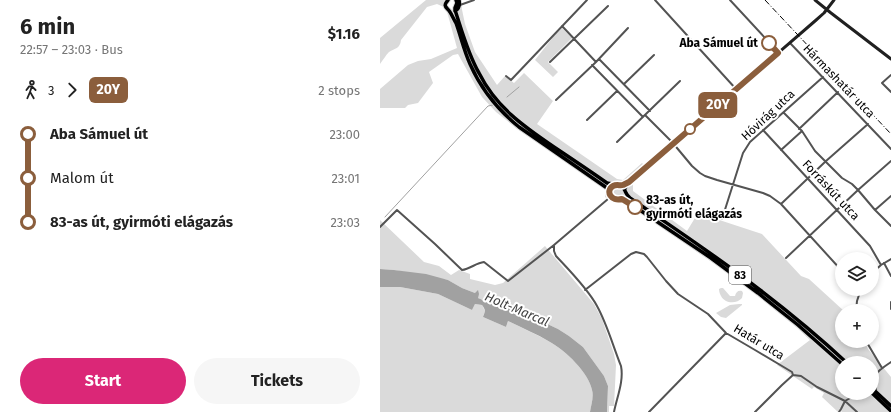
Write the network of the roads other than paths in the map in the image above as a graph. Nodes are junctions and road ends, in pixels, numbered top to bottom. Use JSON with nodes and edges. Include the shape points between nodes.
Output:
{"nodes":[{"id":1,"x":444,"y":0,"type":"edge"},
{"id":2,"x":448,"y":0,"type":"edge"},
{"id":3,"x":458,"y":0,"type":"edge"},
{"id":4,"x":463,"y":0,"type":"edge"},
{"id":5,"x":474,"y":0,"type":"edge"},
{"id":6,"x":587,"y":0,"type":"edge"},
{"id":7,"x":655,"y":0,"type":"edge"},
{"id":8,"x":730,"y":0,"type":"edge"},
{"id":9,"x":815,"y":0,"type":"edge"},
{"id":10,"x":834,"y":0,"type":"edge"},
{"id":11,"x":459,"y":6,"type":"junction"},
{"id":12,"x":608,"y":6,"type":"dead end"},
{"id":13,"x":827,"y":9,"type":"junction"},
{"id":14,"x":455,"y":10,"type":"junction"},
{"id":15,"x":450,"y":13,"type":"junction"},
{"id":16,"x":562,"y":26,"type":"junction"},
{"id":17,"x":628,"y":28,"type":"dead end"},
{"id":18,"x":574,"y":40,"type":"junction"},
{"id":19,"x":790,"y":42,"type":"junction"},
{"id":20,"x":778,"y":53,"type":"junction"},
{"id":21,"x":654,"y":55,"type":"dead end"},
{"id":22,"x":599,"y":58,"type":"junction"},
{"id":23,"x":891,"y":59,"type":"edge"},
{"id":24,"x":550,"y":62,"type":"dead end"},
{"id":25,"x":596,"y":62,"type":"junction"},
{"id":26,"x":592,"y":65,"type":"junction"},
{"id":27,"x":891,"y":75,"type":"edge"},
{"id":28,"x":506,"y":76,"type":"dead end"},
{"id":29,"x":822,"y":77,"type":"junction"},
{"id":30,"x":680,"y":81,"type":"dead end"},
{"id":31,"x":624,"y":84,"type":"junction"},
{"id":32,"x":736,"y":89,"type":"junction"},
{"id":33,"x":617,"y":91,"type":"junction"},
{"id":34,"x":838,"y":92,"type":"junction"},
{"id":35,"x":891,"y":92,"type":"edge"},
{"id":36,"x":556,"y":100,"type":"dead end"},
{"id":37,"x":650,"y":111,"type":"junction"},
{"id":38,"x":784,"y":112,"type":"junction"},
{"id":39,"x":645,"y":115,"type":"junction"},
{"id":40,"x":643,"y":117,"type":"junction"},
{"id":41,"x":588,"y":120,"type":"dead end"},
{"id":42,"x":868,"y":124,"type":"junction"},
{"id":43,"x":799,"y":129,"type":"junction"},
{"id":44,"x":763,"y":130,"type":"junction"},
{"id":45,"x":802,"y":131,"type":"junction"},
{"id":46,"x":617,"y":142,"type":"dead end"},
{"id":47,"x":673,"y":144,"type":"junction"},
{"id":48,"x":891,"y":149,"type":"edge"},
{"id":49,"x":781,"y":150,"type":"junction"},
{"id":50,"x":826,"y":161,"type":"junction"},
{"id":51,"x":891,"y":161,"type":"edge"},
{"id":52,"x":808,"y":179,"type":"junction"},
{"id":53,"x":629,"y":182,"type":"junction"},
{"id":54,"x":616,"y":185,"type":"junction"},
{"id":55,"x":733,"y":185,"type":"junction"},
{"id":56,"x":621,"y":186,"type":"junction"},
{"id":57,"x":858,"y":190,"type":"junction"},
{"id":58,"x":625,"y":191,"type":"junction"},
{"id":59,"x":610,"y":193,"type":"junction"},
{"id":60,"x":891,"y":196,"type":"edge"},
{"id":61,"x":608,"y":199,"type":"junction"},
{"id":62,"x":614,"y":199,"type":"junction"},
{"id":63,"x":622,"y":199,"type":"junction"},
{"id":64,"x":781,"y":204,"type":"junction"},
{"id":65,"x":838,"y":210,"type":"junction"},
{"id":66,"x":875,"y":210,"type":"junction"},
{"id":67,"x":722,"y":219,"type":"dead end"},
{"id":68,"x":891,"y":226,"type":"edge"},
{"id":69,"x":380,"y":227,"type":"edge"},
{"id":70,"x":809,"y":236,"type":"junction"},
{"id":71,"x":554,"y":245,"type":"junction"},
{"id":72,"x":786,"y":258,"type":"dead end"},
{"id":73,"x":891,"y":259,"type":"edge"},
{"id":74,"x":835,"y":264,"type":"edge"},
{"id":75,"x":882,"y":264,"type":"junction"},
{"id":76,"x":879,"y":267,"type":"edge"},
{"id":77,"x":891,"y":276,"type":"edge"},
{"id":78,"x":585,"y":290,"type":"junction"},
{"id":79,"x":891,"y":302,"type":"edge"},
{"id":80,"x":891,"y":309,"type":"edge"},
{"id":81,"x":726,"y":333,"type":"junction"},
{"id":82,"x":870,"y":348,"type":"edge"},
{"id":83,"x":839,"y":356,"type":"edge"},
{"id":84,"x":835,"y":358,"type":"edge"},
{"id":85,"x":891,"y":362,"type":"edge"},
{"id":86,"x":882,"y":368,"type":"junction"},
{"id":87,"x":879,"y":371,"type":"edge"},
{"id":88,"x":793,"y":375,"type":"junction"},
{"id":89,"x":879,"y":395,"type":"edge"},
{"id":90,"x":849,"y":400,"type":"edge"},
{"id":91,"x":879,"y":400,"type":"edge"},
{"id":92,"x":846,"y":402,"type":"junction"},
{"id":93,"x":891,"y":406,"type":"edge"},
{"id":94,"x":891,"y":411,"type":"edge"},
{"id":95,"x":614,"y":412,"type":"edge"},
{"id":96,"x":649,"y":412,"type":"edge"},
{"id":97,"x":755,"y":412,"type":"edge"},
{"id":98,"x":839,"y":412,"type":"edge"},
{"id":99,"x":857,"y":412,"type":"edge"}],
"edges":[{"from":1,"to":15,"type":"main road","via":[[444,9]]},
{"from":2,"to":15,"type":"main road","via":[[445,7]]},
{"from":3,"to":4,"type":"street"},
{"from":3,"to":11,"type":"main road"},
{"from":3,"to":14,"type":"main road"},
{"from":5,"to":11,"type":"street"},
{"from":6,"to":16,"type":"street"},
{"from":7,"to":32,"type":"street"},
{"from":8,"to":20,"type":"street"},
{"from":9,"to":13,"type":"main road"},
{"from":10,"to":13,"type":"main road"},
{"from":11,"to":14,"type":"main road"},
{"from":12,"to":18,"type":"street"},
{"from":13,"to":19,"type":"main road"},
{"from":13,"to":23,"type":"main road"},
{"from":14,"to":15,"type":"main road"},
{"from":14,"to":54,"type":"main road","via":[[471,57],[489,90],[501,105],[532,132],[607,183]]},
{"from":15,"to":59,"type":"main road","via":[[478,79],[500,110],[512,122],[607,188]]},
{"from":16,"to":18,"type":"street"},
{"from":16,"to":28,"type":"street","via":[[511,80]]},
{"from":17,"to":22,"type":"street"},
{"from":18,"to":24,"type":"street"},
{"from":18,"to":25,"type":"street"},
{"from":19,"to":20,"type":"main road"},
{"from":19,"to":29,"type":"street","name":"Hármashatár utca"},
{"from":20,"to":32,"type":"main road"},
{"from":21,"to":31,"type":"street"},
{"from":22,"to":25,"type":"street"},
{"from":22,"to":31,"type":"street"},
{"from":25,"to":26,"type":"street"},
{"from":26,"to":33,"type":"street"},
{"from":26,"to":36,"type":"street"},
{"from":27,"to":35,"type":"street","via":[[882,82]]},
{"from":29,"to":34,"type":"street","name":"Hármashatár utca"},
{"from":29,"to":38,"type":"street","name":"Hóvirág utca"},
{"from":30,"to":37,"type":"street"},
{"from":31,"to":37,"type":"street"},
{"from":32,"to":47,"type":"main road"},
{"from":33,"to":40,"type":"street"},
{"from":33,"to":41,"type":"street"},
{"from":34,"to":42,"type":"street","name":"Hármashatár utca"},
{"from":34,"to":43,"type":"street"},
{"from":37,"to":39,"type":"street"},
{"from":38,"to":43,"type":"street"},
{"from":38,"to":44,"type":"street","name":"Hóvirág utca"},
{"from":39,"to":40,"type":"street"},
{"from":39,"to":47,"type":"street"},
{"from":40,"to":46,"type":"street"},
{"from":42,"to":48,"type":"street","name":"Hármashatár utca"},
{"from":42,"to":50,"type":"street"},
{"from":43,"to":45,"type":"street"},
{"from":44,"to":49,"type":"street","name":"Forráskút utca"},
{"from":44,"to":55,"type":"street","name":"Hóvirág utca","via":[[743,153]]},
{"from":45,"to":49,"type":"street"},
{"from":45,"to":50,"type":"street","via":[[815,151]]},
{"from":47,"to":53,"type":"main road"},
{"from":47,"to":55,"type":"street","via":[[700,173]]},
{"from":49,"to":52,"type":"street","name":"Forráskút utca"},
{"from":50,"to":52,"type":"street"},
{"from":50,"to":57,"type":"street"},
{"from":51,"to":57,"type":"street"},
{"from":52,"to":64,"type":"street"},
{"from":52,"to":65,"type":"street","name":"Forráskút utca"},
{"from":53,"to":56,"type":"main road"},
{"from":53,"to":58,"type":"main road"},
{"from":54,"to":56,"type":"main road"},
{"from":54,"to":59,"type":"main road"},
{"from":55,"to":64,"type":"street","via":[[770,196]]},
{"from":55,"to":67,"type":"street","name":"Hóvirág utca"},
{"from":56,"to":58,"type":"main road","number":"83"},
{"from":57,"to":65,"type":"street"},
{"from":57,"to":66,"type":"street"},
{"from":58,"to":63,"type":"main road"},
{"from":58,"to":83,"type":"main road","number":"83","via":[[630,198],[760,290]]},
{"from":59,"to":61,"type":"street"},
{"from":59,"to":62,"type":"main road"},
{"from":60,"to":66,"type":"street"},
{"from":61,"to":62,"type":"street"},
{"from":61,"to":71,"type":"street"},
{"from":62,"to":63,"type":"main road"},
{"from":63,"to":84,"type":"main road","number":"83","via":[[711,258],[758,293]]},
{"from":64,"to":70,"type":"street"},
{"from":65,"to":70,"type":"street"},
{"from":65,"to":75,"type":"street","name":"Forráskút utca","via":[[870,246]]},
{"from":66,"to":68,"type":"street"},
{"from":69,"to":71,"type":"street","via":[[398,210],[462,270],[484,262],[508,281]]},
{"from":70,"to":72,"type":"street"},
{"from":70,"to":74,"type":"street"},
{"from":71,"to":78,"type":"street","via":[[556,256]]},
{"from":73,"to":75,"type":"street"},
{"from":75,"to":76,"type":"street"},
{"from":75,"to":77,"type":"street","name":"Forráskút utca"},
{"from":78,"to":81,"type":"street","name":"Határ utca","via":[[631,254],[638,252],[647,257],[678,294],[708,314]]},
{"from":78,"to":95,"type":"street","via":[[596,305],[621,366],[621,381]]},
{"from":79,"to":80,"type":"street"},
{"from":81,"to":88,"type":"street","name":"Határ utca","via":[[792,372]]},
{"from":81,"to":96,"type":"street"},
{"from":82,"to":86,"type":"street"},
{"from":85,"to":86,"type":"street"},
{"from":86,"to":87,"type":"street"},
{"from":88,"to":92,"type":"street","name":"Határ utca","via":[[801,376]]},
{"from":88,"to":97,"type":"street"},
{"from":89,"to":93,"type":"main road"},
{"from":90,"to":92,"type":"street"},
{"from":91,"to":94,"type":"main road"},
{"from":92,"to":98,"type":"street"},
{"from":92,"to":99,"type":"street","name":"Határ utca"}]}
